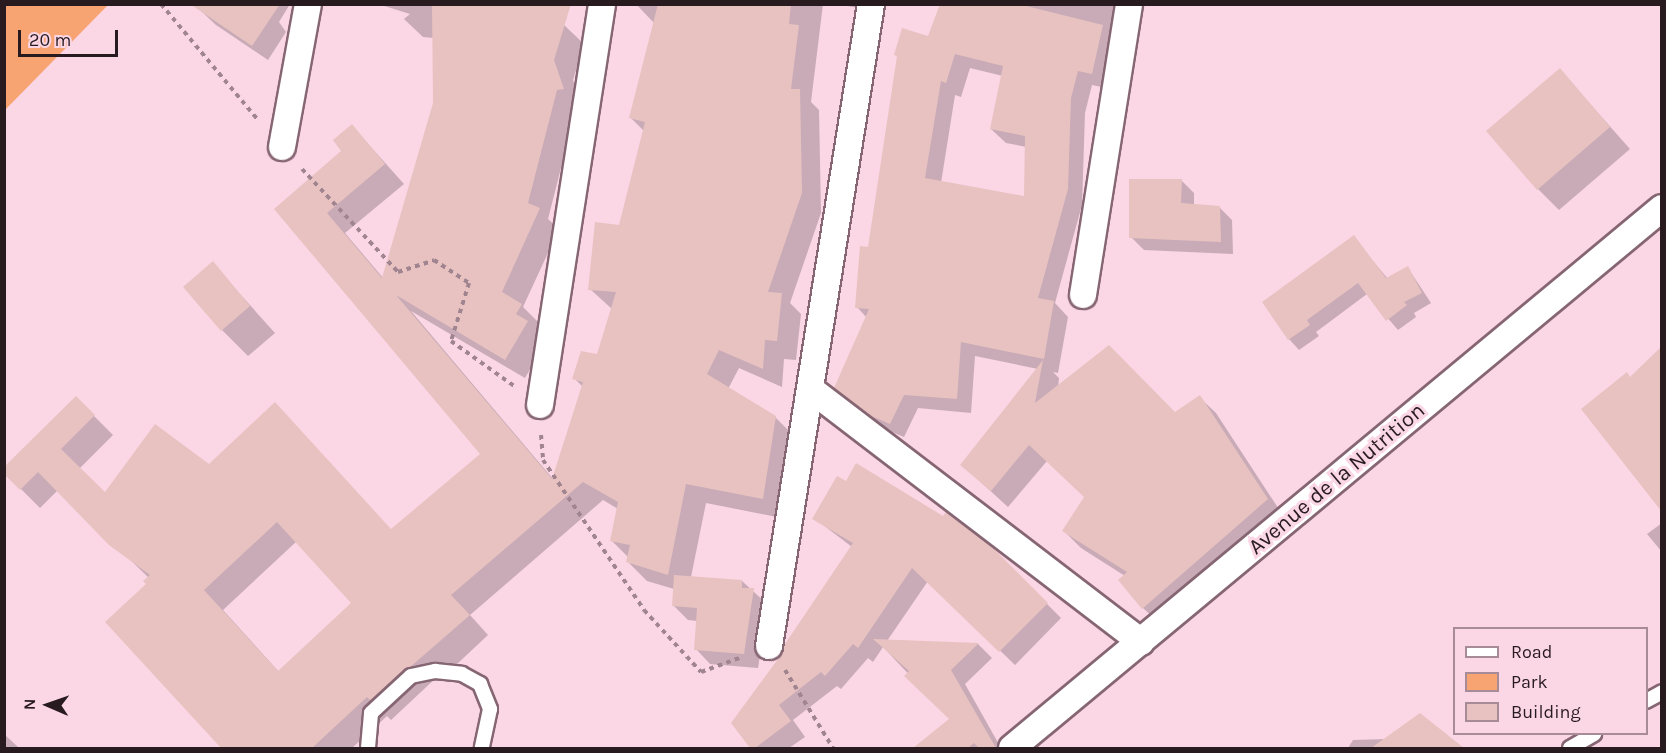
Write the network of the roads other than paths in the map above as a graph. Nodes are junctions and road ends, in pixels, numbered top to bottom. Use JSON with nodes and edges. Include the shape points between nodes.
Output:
{"nodes":[{"id":1,"x":308,"y":4,"type":"edge"},
{"id":2,"x":602,"y":4,"type":"edge"},
{"id":3,"x":871,"y":4,"type":"edge"},
{"id":4,"x":1129,"y":4,"type":"edge"},
{"id":5,"x":282,"y":147,"type":"road end"},
{"id":6,"x":1662,"y":208,"type":"edge"},
{"id":7,"x":1083,"y":295,"type":"dead end"},
{"id":8,"x":813,"y":391,"type":"junction"},
{"id":9,"x":540,"y":405,"type":"road end"},
{"id":10,"x":1140,"y":642,"type":"junction"},
{"id":11,"x":769,"y":646,"type":"road end"},
{"id":12,"x":1662,"y":692,"type":"edge"},
{"id":13,"x":1648,"y":700,"type":"edge"},
{"id":14,"x":1592,"y":735,"type":"edge"},
{"id":15,"x":368,"y":748,"type":"edge"},
{"id":16,"x":482,"y":748,"type":"edge"},
{"id":17,"x":1012,"y":748,"type":"edge"},
{"id":18,"x":1570,"y":748,"type":"edge"}],
"edges":[{"from":1,"to":5,"type":"street"},
{"from":2,"to":9,"type":"street"},
{"from":3,"to":8,"type":"street"},
{"from":4,"to":7,"type":"street"},
{"from":6,"to":10,"type":"street","name":"Avenue de la Nutrition"},
{"from":8,"to":10,"type":"street"},
{"from":8,"to":11,"type":"street"},
{"from":10,"to":17,"type":"street","name":"Avenue de la Nutrition"},
{"from":12,"to":13,"type":"lane"},
{"from":14,"to":18,"type":"lane"},
{"from":15,"to":16,"type":"lane","via":[[371,713],[411,676],[435,671],[462,674],[480,684],[490,709]]}]}
